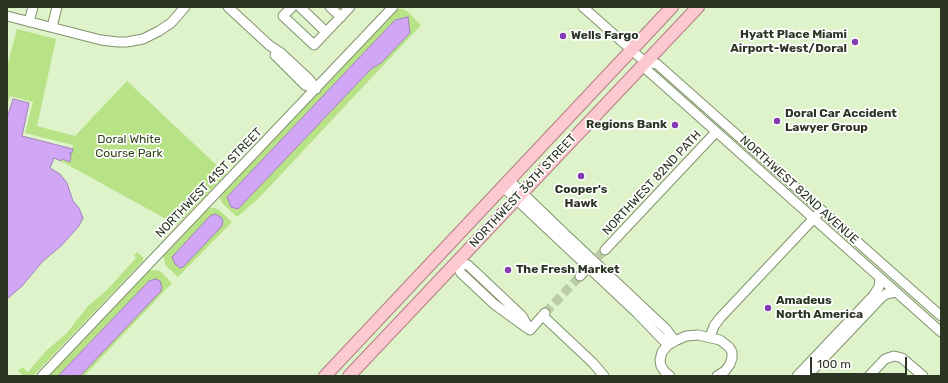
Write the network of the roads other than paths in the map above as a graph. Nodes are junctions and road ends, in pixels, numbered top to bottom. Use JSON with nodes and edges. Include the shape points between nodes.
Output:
{"nodes":[{"id":1,"x":33,"y":7,"type":"edge"},
{"id":2,"x":57,"y":7,"type":"edge"},
{"id":3,"x":185,"y":7,"type":"edge"},
{"id":4,"x":228,"y":7,"type":"edge"},
{"id":5,"x":292,"y":7,"type":"edge"},
{"id":6,"x":300,"y":7,"type":"edge"},
{"id":7,"x":330,"y":7,"type":"edge"},
{"id":8,"x":350,"y":7,"type":"edge"},
{"id":9,"x":393,"y":7,"type":"edge"},
{"id":10,"x":582,"y":7,"type":"edge"},
{"id":11,"x":672,"y":7,"type":"edge"},
{"id":12,"x":698,"y":7,"type":"edge"},
{"id":13,"x":7,"y":16,"type":"edge"},
{"id":14,"x":340,"y":17,"type":"junction"},
{"id":15,"x":29,"y":22,"type":"junction"},
{"id":16,"x":52,"y":27,"type":"junction"},
{"id":17,"x":326,"y":32,"type":"junction"},
{"id":18,"x":632,"y":50,"type":"junction"},
{"id":19,"x":646,"y":62,"type":"junction"},
{"id":20,"x":316,"y":89,"type":"junction"},
{"id":21,"x":716,"y":132,"type":"junction"},
{"id":22,"x":738,"y":136,"type":"junction"},
{"id":23,"x":777,"y":171,"type":"junction"},
{"id":24,"x":770,"y":180,"type":"junction"},
{"id":25,"x":506,"y":184,"type":"junction"},
{"id":26,"x":519,"y":196,"type":"junction"},
{"id":27,"x":822,"y":210,"type":"junction"},
{"id":28,"x":813,"y":219,"type":"junction"},
{"id":29,"x":605,"y":250,"type":"tunnel mouth"},
{"id":30,"x":443,"y":251,"type":"junction"},
{"id":31,"x":593,"y":262,"type":"junction"},
{"id":32,"x":456,"y":263,"type":"junction"},
{"id":33,"x":580,"y":276,"type":"tunnel mouth"},
{"id":34,"x":880,"y":278,"type":"junction"},
{"id":35,"x":490,"y":286,"type":"junction"},
{"id":36,"x":896,"y":292,"type":"junction"},
{"id":37,"x":484,"y":294,"type":"junction"},
{"id":38,"x":941,"y":316,"type":"edge"},
{"id":39,"x":530,"y":330,"type":"junction"},
{"id":40,"x":366,"y":332,"type":"junction"},
{"id":41,"x":941,"y":332,"type":"edge"},
{"id":42,"x":710,"y":337,"type":"junction"},
{"id":43,"x":671,"y":343,"type":"junction"},
{"id":44,"x":379,"y":344,"type":"junction"},
{"id":45,"x":826,"y":350,"type":"junction"},
{"id":46,"x":602,"y":375,"type":"edge"},
{"id":47,"x":42,"y":376,"type":"edge"},
{"id":48,"x":325,"y":376,"type":"edge"},
{"id":49,"x":349,"y":376,"type":"edge"},
{"id":50,"x":668,"y":376,"type":"edge"},
{"id":51,"x":717,"y":376,"type":"edge"},
{"id":52,"x":797,"y":376,"type":"edge"},
{"id":53,"x":808,"y":376,"type":"edge"},
{"id":54,"x":869,"y":376,"type":"edge"},
{"id":55,"x":923,"y":376,"type":"edge"}],
"edges":[{"from":1,"to":15,"type":"street"},
{"from":2,"to":16,"type":"street"},
{"from":3,"to":16,"type":"street","via":[[165,27],[143,39],[118,42],[101,40]]},
{"from":4,"to":20,"type":"street","via":[[305,85]]},
{"from":5,"to":17,"type":"street","via":[[283,16],[314,45]]},
{"from":6,"to":17,"type":"street"},
{"from":7,"to":14,"type":"street"},
{"from":8,"to":14,"type":"street"},
{"from":9,"to":20,"type":"street","name":"NORTHWEST 41ST STREET"},
{"from":10,"to":18,"type":"street","name":"NORTHWEST 82ND AVENUE"},
{"from":11,"to":18,"type":"main road","name":"NORTHWEST 36TH STREET"},
{"from":12,"to":19,"type":"main road","name":"NORTHWEST 36TH STREET"},
{"from":13,"to":15,"type":"street"},
{"from":14,"to":17,"type":"street"},
{"from":15,"to":16,"type":"street"},
{"from":18,"to":19,"type":"street","name":"NORTHWEST 82ND AVENUE"},
{"from":18,"to":25,"type":"main road","name":"NORTHWEST 36TH STREET"},
{"from":19,"to":21,"type":"street","name":"NORTHWEST 82ND AVENUE","via":[[647,70]]},
{"from":19,"to":22,"type":"street","name":"NORTHWEST 82ND AVENUE","via":[[657,64]]},
{"from":19,"to":26,"type":"main road","name":"NORTHWEST 36TH STREET"},
{"from":20,"to":47,"type":"street","name":"NORTHWEST 41ST STREET"},
{"from":21,"to":22,"type":"street"},
{"from":21,"to":24,"type":"street","name":"NORTHWEST 82ND AVENUE"},
{"from":21,"to":29,"type":"street","name":"NORTHWEST 82ND PATH"},
{"from":22,"to":23,"type":"street","name":"NORTHWEST 82ND AVENUE"},
{"from":23,"to":24,"type":"street"},
{"from":23,"to":27,"type":"street","name":"NORTHWEST 82ND AVENUE"},
{"from":24,"to":28,"type":"street","name":"NORTHWEST 82ND AVENUE"},
{"from":25,"to":26,"type":"street"},
{"from":25,"to":30,"type":"main road","name":"NORTHWEST 36TH STREET"},
{"from":26,"to":31,"type":"street"},
{"from":26,"to":32,"type":"main road","name":"NORTHWEST 36TH STREET"},
{"from":27,"to":28,"type":"street"},
{"from":27,"to":38,"type":"street","name":"NORTHWEST 82ND AVENUE"},
{"from":28,"to":34,"type":"street","name":"NORTHWEST 82ND AVENUE"},
{"from":28,"to":42,"type":"street","via":[[720,318]]},
{"from":30,"to":32,"type":"main road"},
{"from":30,"to":40,"type":"main road","name":"NORTHWEST 36TH STREET"},
{"from":31,"to":33,"type":"street"},
{"from":31,"to":43,"type":"street","via":[[666,329]]},
{"from":32,"to":35,"type":"street","via":[[468,265]]},
{"from":32,"to":37,"type":"street","via":[[461,273]]},
{"from":32,"to":44,"type":"main road","name":"NORTHWEST 36TH STREET"},
{"from":34,"to":36,"type":"street","name":"NORTHWEST 82ND AVENUE"},
{"from":34,"to":45,"type":"street","via":[[879,287],[873,296]]},
{"from":35,"to":37,"type":"street"},
{"from":35,"to":39,"type":"street","via":[[522,316]]},
{"from":36,"to":41,"type":"street","name":"NORTHWEST 82ND AVENUE"},
{"from":36,"to":45,"type":"street","via":[[881,298]]},
{"from":37,"to":39,"type":"street"},
{"from":39,"to":46,"type":"street","via":[[544,315]]},
{"from":40,"to":44,"type":"main road"},
{"from":40,"to":48,"type":"main road","name":"NORTHWEST 36TH STREET"},
{"from":42,"to":43,"type":"street","via":[[690,336]]},
{"from":42,"to":51,"type":"street","via":[[720,340],[732,352],[730,364]]},
{"from":43,"to":50,"type":"street","via":[[662,352],[660,360]]},
{"from":44,"to":49,"type":"main road","name":"NORTHWEST 36TH STREET"},
{"from":45,"to":52,"type":"street"},
{"from":45,"to":53,"type":"street"},
{"from":54,"to":55,"type":"street","via":[[884,360],[893,356],[901,358]]}]}
